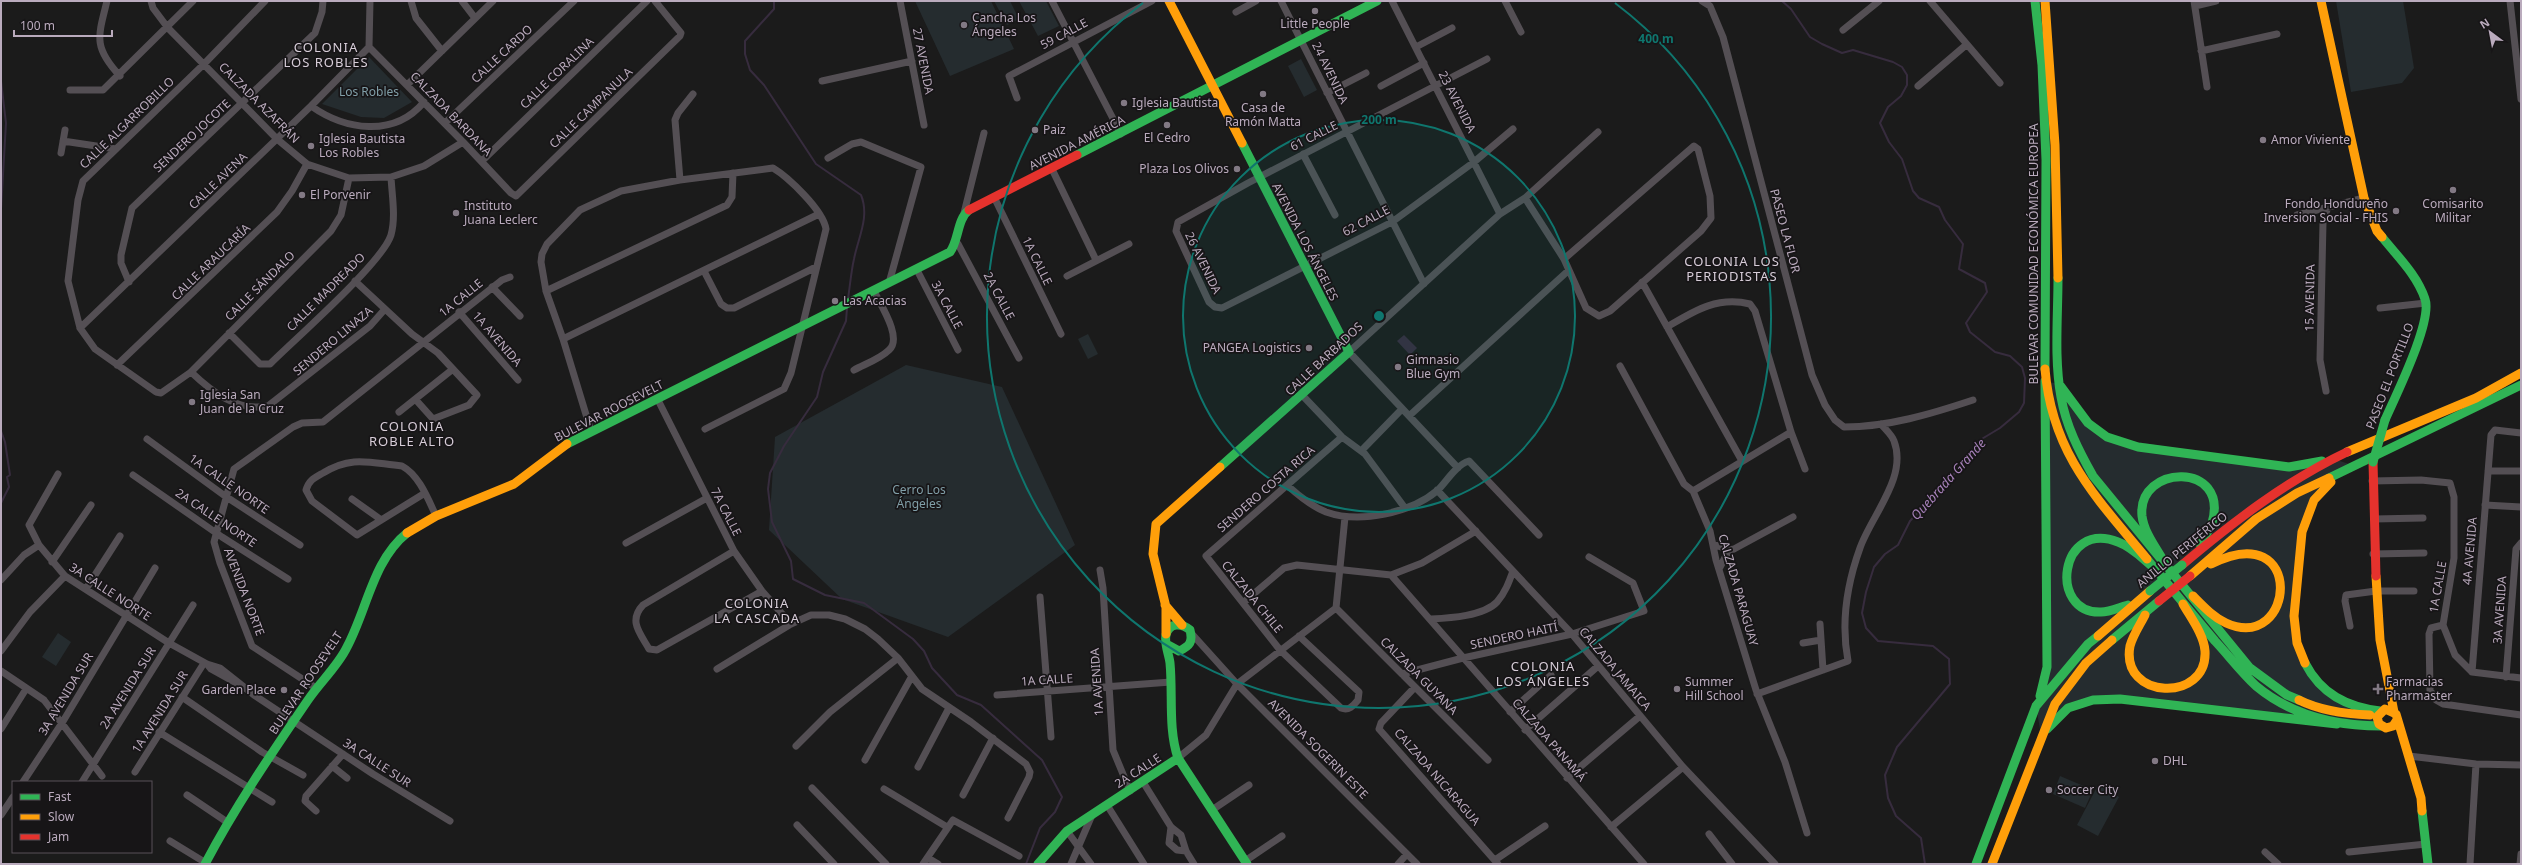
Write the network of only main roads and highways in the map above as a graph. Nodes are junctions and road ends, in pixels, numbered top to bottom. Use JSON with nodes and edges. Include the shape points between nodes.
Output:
{"nodes":[{"id":1,"x":1168,"y":1,"type":"edge"},
{"id":2,"x":1378,"y":1,"type":"edge"},
{"id":3,"x":2034,"y":1,"type":"edge"},
{"id":4,"x":2045,"y":1,"type":"edge"},
{"id":5,"x":2322,"y":1,"type":"edge"},
{"id":6,"x":1211,"y":88,"type":"junction"},
{"id":7,"x":958,"y":244,"type":"joint"},
{"id":8,"x":1349,"y":352,"type":"joint"},
{"id":9,"x":2521,"y":373,"type":"edge"},
{"id":10,"x":2045,"y":381,"type":"junction"},
{"id":11,"x":2059,"y":384,"type":"junction"},
{"id":12,"x":2521,"y":385,"type":"edge"},
{"id":13,"x":2334,"y":459,"type":"junction"},
{"id":14,"x":2352,"y":465,"type":"junction"},
{"id":15,"x":2163,"y":560,"type":"junction"},
{"id":16,"x":2186,"y":562,"type":"junction"},
{"id":17,"x":2153,"y":567,"type":"junction"},
{"id":18,"x":2198,"y":569,"type":"junction"},
{"id":19,"x":2193,"y":596,"type":"junction"},
{"id":20,"x":2142,"y":598,"type":"junction"},
{"id":21,"x":2183,"y":604,"type":"junction"},
{"id":22,"x":1165,"y":605,"type":"junction"},
{"id":23,"x":2146,"y":612,"type":"junction"},
{"id":24,"x":1182,"y":625,"type":"junction"},
{"id":25,"x":1166,"y":634,"type":"junction"},
{"id":26,"x":1168,"y":646,"type":"junction"},
{"id":27,"x":1184,"y":649,"type":"junction"},
{"id":28,"x":1170,"y":665,"type":"junction"},
{"id":29,"x":2387,"y":685,"type":"junction"},
{"id":30,"x":2036,"y":706,"type":"junction"},
{"id":31,"x":2381,"y":711,"type":"junction"},
{"id":32,"x":2396,"y":716,"type":"junction"},
{"id":33,"x":2336,"y":724,"type":"junction"},
{"id":34,"x":2383,"y":727,"type":"junction"},
{"id":35,"x":2041,"y":735,"type":"junction"},
{"id":36,"x":2405,"y":747,"type":"junction"},
{"id":37,"x":1178,"y":758,"type":"junction"},
{"id":38,"x":1246,"y":862,"type":"edge"},
{"id":39,"x":205,"y":863,"type":"edge"},
{"id":40,"x":1038,"y":864,"type":"edge"},
{"id":41,"x":1976,"y":864,"type":"edge"},
{"id":42,"x":1992,"y":864,"type":"edge"},
{"id":43,"x":2428,"y":864,"type":"edge"}],
"edges":[{"from":1,"to":6,"type":"main road","name":"AVENIDA LOS ÁNGELES"},
{"from":2,"to":6,"type":"main road","name":"AVENIDA AMÉRICA"},
{"from":3,"to":10,"type":"main road","name":"BULEVAR COMUNIDAD ECONÓMICA EUROPEA","via":[[2041,50],[2047,142]]},
{"from":4,"to":11,"type":"main road","name":"BULEVAR COMUNIDAD ECONÓMICA EUROPEA","via":[[2055,125]]},
{"from":5,"to":29,"type":"main road","name":"PASEO EL PORTILLO","bridge":true,"via":[[2364,198],[2377,231],[2414,276],[2422,289],[2426,303],[2414,352],[2385,420],[2373,462],[2373,554],[2378,623]]},
{"from":6,"to":7,"type":"main road","name":"AVENIDA AMÉRICA","via":[[964,213]]},
{"from":6,"to":8,"type":"main road","name":"AVENIDA LOS ÁNGELES"},
{"from":7,"to":39,"type":"main road","name":"BULEVAR ROOSEVELT","via":[[950,252],[917,270],[591,431],[564,446],[514,484],[436,516],[410,530],[390,551],[375,578],[354,634],[339,659],[316,688],[248,788]]},
{"from":8,"to":22,"type":"main road","name":"CALLE BARBADOS","via":[[1156,524],[1152,549]]},
{"from":9,"to":13,"type":"main road","name":"ANILLO PERIFÉRICO","via":[[2452,408]]},
{"from":10,"to":17,"type":"main road","name":"BULEVAR COMUNIDAD ECONÓMICA EUROPEA","via":[[2054,422],[2082,478]]},
{"from":10,"to":30,"type":"main road","via":[[2047,667]]},
{"from":11,"to":13,"type":"main road","via":[[2088,423],[2107,437],[2138,447],[2289,467]]},
{"from":11,"to":15,"type":"main road","name":"BULEVAR COMUNIDAD ECONÓMICA EUROPEA","via":[[2066,422],[2092,476]]},
{"from":12,"to":14,"type":"main road","name":"ANILLO PERIFÉRICO","via":[[2489,403]]},
{"from":13,"to":16,"type":"main road","name":"ANILLO PERIFÉRICO","via":[[2260,502]]},
{"from":14,"to":18,"type":"main road","name":"ANILLO PERIFÉRICO","via":[[2276,505]]},
{"from":14,"to":31,"type":"main road","via":[[2313,497],[2305,516],[2294,632],[2297,648],[2316,681],[2331,694],[2353,707]]},
{"from":15,"to":16,"type":"main road","via":[[2146,528],[2143,510],[2151,489],[2159,481],[2170,476],[2182,475],[2192,477],[2204,485],[2214,500],[2216,509],[2210,532]]},
{"from":15,"to":19,"type":"main road","name":"BULEVAR COMUNIDAD ECONÓMICA EUROPEA"},
{"from":16,"to":20,"type":"main road","name":"ANILLO PERIFÉRICO","bridge":true},
{"from":17,"to":20,"type":"main road","via":[[2125,545],[2107,538],[2098,538],[2082,544],[2070,556],[2066,565],[2065,582],[2070,596],[2078,605],[2090,612],[2116,610]]},
{"from":17,"to":21,"type":"main road","name":"BULEVAR COMUNIDAD ECONÓMICA EUROPEA"},
{"from":18,"to":19,"type":"main road","via":[[2235,554],[2257,555],[2276,568],[2282,581],[2282,599],[2276,612],[2260,625],[2245,627],[2231,625]]},
{"from":18,"to":23,"type":"main road","name":"ANILLO PERIFÉRICO","bridge":true},
{"from":19,"to":31,"type":"main road","name":"BULEVAR COMUNIDAD ECONÓMICA EUROPEA","via":[[2240,658],[2280,691],[2311,706],[2346,714],[2365,715]]},
{"from":20,"to":30,"type":"main road","name":"ANILLO PERIFÉRICO","via":[[2088,644]]},
{"from":21,"to":23,"type":"main road","via":[[2202,638],[2205,652],[2199,674],[2182,688],[2158,690],[2146,685],[2138,679],[2132,667],[2130,647]]},
{"from":21,"to":33,"type":"main road","name":"BULEVAR COMUNIDAD ECONÓMICA EUROPEA","via":[[2244,673],[2264,691],[2308,715]]},
{"from":22,"to":24,"type":"main road"},
{"from":22,"to":25,"type":"main road"},
{"from":23,"to":35,"type":"main road","name":"ANILLO PERIFÉRICO","via":[[2100,650],[2073,678],[2054,704]]},
{"from":24,"to":25,"type":"main road","via":[[1170,627]]},
{"from":24,"to":27,"type":"main road","via":[[1192,634]]},
{"from":25,"to":26,"type":"main road"},
{"from":26,"to":27,"type":"main road"},
{"from":26,"to":28,"type":"main road"},
{"from":27,"to":28,"type":"main road"},
{"from":28,"to":37,"type":"main road","via":[[1174,746]]},
{"from":29,"to":31,"type":"main road","name":"PASEO EL PORTILLO"},
{"from":29,"to":32,"type":"main road","name":"PASEO EL PORTILLO"},
{"from":30,"to":41,"type":"main road","name":"ANILLO PERIFÉRICO"},
{"from":31,"to":32,"type":"main road","via":[[2389,709]]},
{"from":31,"to":34,"type":"main road","via":[[2377,720]]},
{"from":32,"to":34,"type":"main road","via":[[2393,726]]},
{"from":32,"to":36,"type":"main road","name":"PASEO EL PORTILLO"},
{"from":33,"to":34,"type":"main road","name":"BULEVAR COMUNIDAD ECONÓMICA EUROPEA"},
{"from":33,"to":35,"type":"main road","via":[[2120,699],[2094,700],[2068,708]]},
{"from":34,"to":36,"type":"main road"},
{"from":35,"to":42,"type":"main road","name":"ANILLO PERIFÉRICO"},
{"from":36,"to":43,"type":"main road","via":[[2421,798]]},
{"from":37,"to":38,"type":"main road"},
{"from":37,"to":40,"type":"main road","name":"2A CALLE","via":[[1067,831]]}]}
